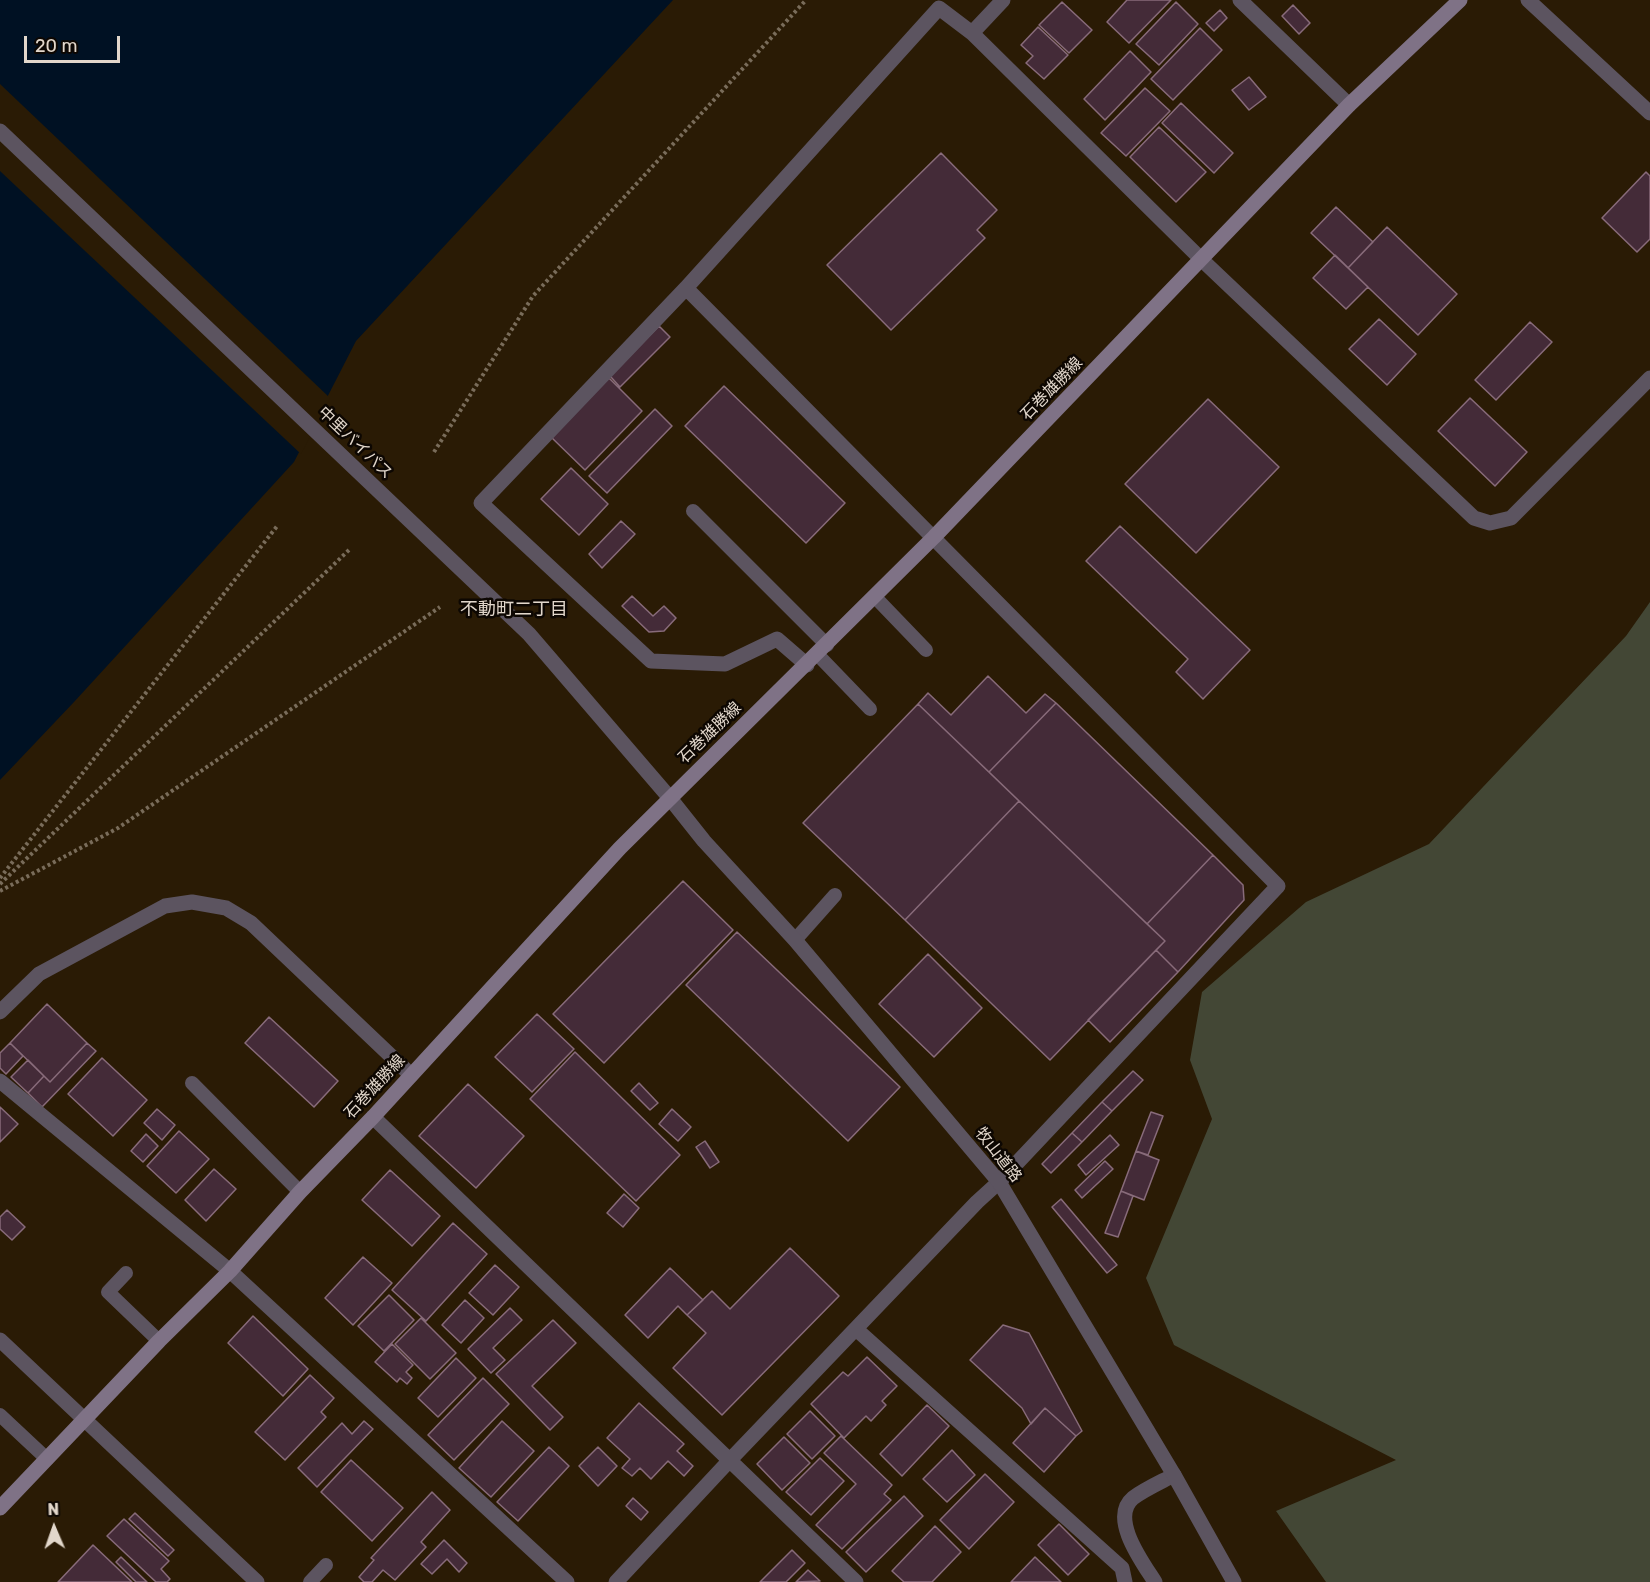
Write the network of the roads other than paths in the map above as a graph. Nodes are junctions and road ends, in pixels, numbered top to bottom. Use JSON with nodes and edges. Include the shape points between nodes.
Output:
{"nodes":[{"id":1,"x":1003,"y":0,"type":"edge"},
{"id":2,"x":1240,"y":0,"type":"edge"},
{"id":3,"x":1461,"y":0,"type":"edge"},
{"id":4,"x":1528,"y":0,"type":"edge"},
{"id":5,"x":972,"y":33,"type":"junction"},
{"id":6,"x":1349,"y":105,"type":"junction"},
{"id":7,"x":1650,"y":113,"type":"edge"},
{"id":8,"x":0,"y":131,"type":"edge"},
{"id":9,"x":1202,"y":260,"type":"junction"},
{"id":10,"x":686,"y":288,"type":"junction"},
{"id":11,"x":1650,"y":378,"type":"edge"},
{"id":12,"x":693,"y":511,"type":"dead end"},
{"id":13,"x":934,"y":537,"type":"junction"},
{"id":14,"x":875,"y":597,"type":"junction"},
{"id":15,"x":927,"y":650,"type":"dead end"},
{"id":16,"x":817,"y":655,"type":"junction"},
{"id":17,"x":870,"y":709,"type":"dead end"},
{"id":18,"x":669,"y":797,"type":"junction"},
{"id":19,"x":835,"y":895,"type":"dead end"},
{"id":20,"x":795,"y":940,"type":"junction"},
{"id":21,"x":0,"y":1012,"type":"edge"},
{"id":22,"x":411,"y":1075,"type":"junction"},
{"id":23,"x":0,"y":1081,"type":"edge"},
{"id":24,"x":192,"y":1083,"type":"dead end"},
{"id":25,"x":373,"y":1118,"type":"junction"},
{"id":26,"x":999,"y":1182,"type":"junction"},
{"id":27,"x":300,"y":1192,"type":"junction"},
{"id":28,"x":230,"y":1271,"type":"junction"},
{"id":29,"x":126,"y":1273,"type":"dead end"},
{"id":30,"x":856,"y":1329,"type":"junction"},
{"id":31,"x":0,"y":1340,"type":"edge"},
{"id":32,"x":159,"y":1341,"type":"junction"},
{"id":33,"x":0,"y":1414,"type":"edge"},
{"id":34,"x":84,"y":1420,"type":"junction"},
{"id":35,"x":47,"y":1459,"type":"junction"},
{"id":36,"x":729,"y":1461,"type":"junction"},
{"id":37,"x":1174,"y":1474,"type":"junction"},
{"id":38,"x":0,"y":1508,"type":"edge"},
{"id":39,"x":326,"y":1565,"type":"dead end"},
{"id":40,"x":257,"y":1582,"type":"edge"},
{"id":41,"x":310,"y":1582,"type":"edge"},
{"id":42,"x":567,"y":1582,"type":"edge"},
{"id":43,"x":616,"y":1582,"type":"edge"},
{"id":44,"x":856,"y":1582,"type":"edge"},
{"id":45,"x":1125,"y":1582,"type":"edge"},
{"id":46,"x":1155,"y":1582,"type":"edge"},
{"id":47,"x":1234,"y":1582,"type":"edge"}],
"edges":[{"from":1,"to":5,"type":"street"},
{"from":2,"to":6,"type":"street"},
{"from":3,"to":6,"type":"main road","name":"石巻雄勝線"},
{"from":4,"to":7,"type":"street"},
{"from":5,"to":9,"type":"street"},
{"from":5,"to":10,"type":"street","via":[[939,8]]},
{"from":6,"to":9,"type":"main road","name":"石巻雄勝線"},
{"from":8,"to":18,"type":"street","name":"中里バイパス","via":[[529,634]]},
{"from":9,"to":11,"type":"street","via":[[1474,519],[1490,523],[1511,518]]},
{"from":9,"to":13,"type":"main road","name":"石巻雄勝線"},
{"from":10,"to":13,"type":"street"},
{"from":10,"to":16,"type":"street","via":[[481,503],[651,661],[725,664],[777,639]]},
{"from":12,"to":16,"type":"lane"},
{"from":13,"to":14,"type":"main road","name":"石巻雄勝線"},
{"from":13,"to":26,"type":"street","via":[[1278,886]]},
{"from":14,"to":15,"type":"lane"},
{"from":14,"to":16,"type":"main road","name":"石巻雄勝線"},
{"from":16,"to":17,"type":"lane"},
{"from":16,"to":18,"type":"main road","name":"石巻雄勝線"},
{"from":18,"to":20,"type":"street","name":"牧山道路"},
{"from":18,"to":22,"type":"main road","name":"石巻雄勝線"},
{"from":19,"to":20,"type":"lane"},
{"from":20,"to":26,"type":"street","name":"牧山道路"},
{"from":21,"to":22,"type":"street","via":[[39,974],[165,906],[192,902],[226,908],[251,923]]},
{"from":22,"to":25,"type":"main road","name":"石巻雄勝線"},
{"from":23,"to":28,"type":"street"},
{"from":24,"to":27,"type":"lane"},
{"from":25,"to":27,"type":"main road","name":"石巻雄勝線"},
{"from":25,"to":36,"type":"street"},
{"from":26,"to":30,"type":"street"},
{"from":26,"to":37,"type":"street","name":"牧山道路"},
{"from":27,"to":28,"type":"main road","name":"石巻雄勝線"},
{"from":28,"to":32,"type":"main road","name":"石巻雄勝線"},
{"from":28,"to":42,"type":"street"},
{"from":29,"to":32,"type":"lane","via":[[108,1292]]},
{"from":30,"to":36,"type":"street"},
{"from":30,"to":45,"type":"street","via":[[1122,1568]]},
{"from":31,"to":34,"type":"street"},
{"from":32,"to":34,"type":"main road","name":"石巻雄勝線"},
{"from":33,"to":35,"type":"lane"},
{"from":34,"to":35,"type":"main road","name":"石巻雄勝線"},
{"from":34,"to":40,"type":"street"},
{"from":35,"to":38,"type":"main road","name":"石巻雄勝線"},
{"from":36,"to":43,"type":"street"},
{"from":36,"to":44,"type":"street"},
{"from":37,"to":46,"type":"street","via":[[1131,1499],[1124,1518],[1128,1536]]},
{"from":37,"to":47,"type":"street","name":"牧山道路"},
{"from":39,"to":41,"type":"lane"}]}
